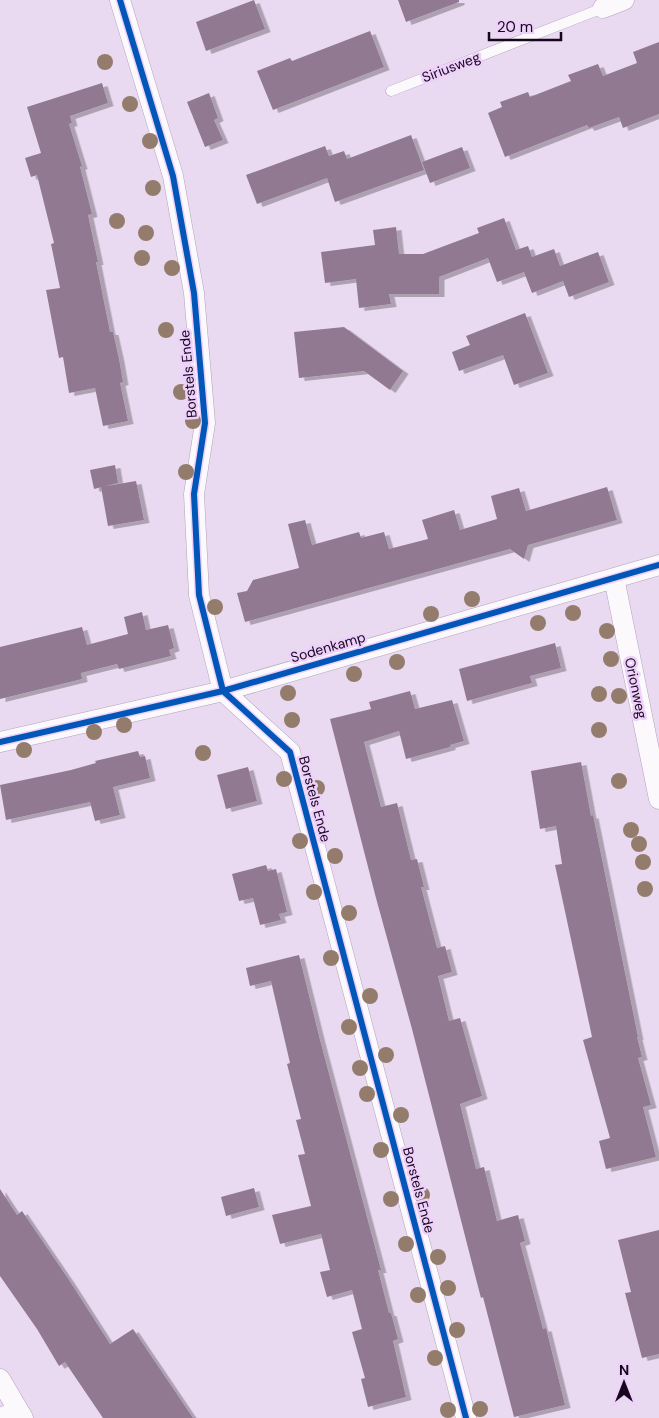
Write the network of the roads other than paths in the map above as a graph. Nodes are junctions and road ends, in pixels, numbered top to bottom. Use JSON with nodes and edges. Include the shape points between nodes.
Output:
{"nodes":[{"id":1,"x":120,"y":0,"type":"edge"},
{"id":2,"x":624,"y":0,"type":"edge"},
{"id":3,"x":603,"y":8,"type":"joint"},
{"id":4,"x":391,"y":91,"type":"dead end"},
{"id":5,"x":659,"y":565,"type":"edge"},
{"id":6,"x":614,"y":578,"type":"junction"},
{"id":7,"x":222,"y":691,"type":"junction"},
{"id":8,"x":0,"y":742,"type":"edge"},
{"id":9,"x":659,"y":799,"type":"edge"},
{"id":10,"x":0,"y":1380,"type":"edge"},
{"id":11,"x":21,"y":1414,"type":"edge"},
{"id":12,"x":0,"y":1418,"type":"edge"},
{"id":13,"x":466,"y":1418,"type":"edge"}],
"edges":[{"from":1,"to":7,"type":"street","name":"Borstels Ende","via":[[173,176],[194,293],[205,423],[194,494],[199,595]]},
{"from":2,"to":3,"type":"street","name":"Siriusweg"},
{"from":3,"to":4,"type":"lane","name":"Siriusweg"},
{"from":5,"to":6,"type":"street","name":"Sodenkamp"},
{"from":6,"to":7,"type":"street","name":"Sodenkamp"},
{"from":6,"to":9,"type":"street","name":"Orionweg"},
{"from":7,"to":8,"type":"street","name":"Sodenkamp"},
{"from":7,"to":13,"type":"street","name":"Borstels Ende","via":[[290,752]]},
{"from":10,"to":11,"type":"street"},
{"from":11,"to":12,"type":"street"}]}
